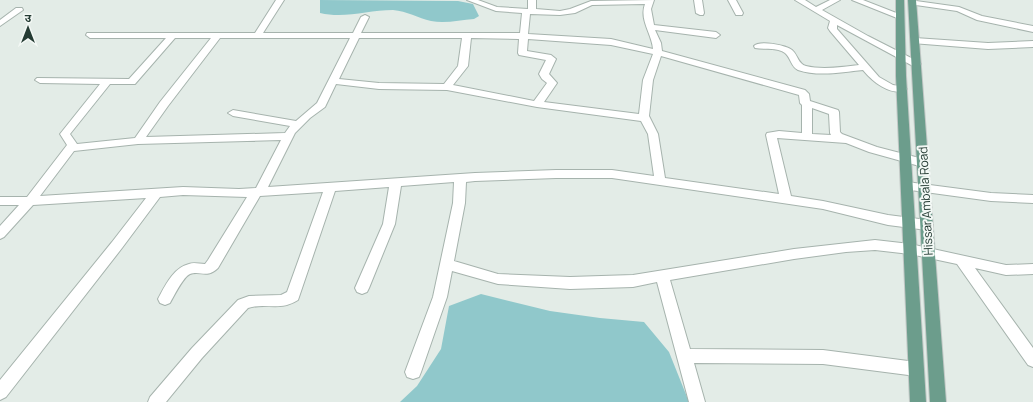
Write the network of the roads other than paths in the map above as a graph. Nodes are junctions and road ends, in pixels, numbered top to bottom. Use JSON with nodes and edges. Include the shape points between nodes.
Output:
{"nodes":[{"id":1,"x":280,"y":0,"type":"edge"},
{"id":2,"x":471,"y":0,"type":"edge"},
{"id":3,"x":532,"y":0,"type":"edge"},
{"id":4,"x":698,"y":0,"type":"edge"},
{"id":5,"x":732,"y":0,"type":"edge"},
{"id":6,"x":799,"y":0,"type":"edge"},
{"id":7,"x":836,"y":0,"type":"edge"},
{"id":8,"x":856,"y":0,"type":"edge"},
{"id":9,"x":649,"y":1,"type":"edge"},
{"id":10,"x":908,"y":1,"type":"edge"},
{"id":11,"x":19,"y":10,"type":"dead end"},
{"id":12,"x":816,"y":10,"type":"junction"},
{"id":13,"x":529,"y":12,"type":"junction"},
{"id":14,"x":700,"y":13,"type":"dead end"},
{"id":15,"x":739,"y":13,"type":"dead end"},
{"id":16,"x":900,"y":16,"type":"junction"},
{"id":17,"x":365,"y":17,"type":"dead end"},
{"id":18,"x":834,"y":20,"type":"junction"},
{"id":19,"x":0,"y":24,"type":"edge"},
{"id":20,"x":650,"y":27,"type":"junction"},
{"id":21,"x":1033,"y":29,"type":"edge"},
{"id":22,"x":90,"y":35,"type":"dead end"},
{"id":23,"x":173,"y":35,"type":"junction"},
{"id":24,"x":716,"y":35,"type":"dead end"},
{"id":25,"x":217,"y":36,"type":"junction"},
{"id":26,"x":257,"y":36,"type":"junction"},
{"id":27,"x":467,"y":36,"type":"junction"},
{"id":28,"x":523,"y":36,"type":"junction"},
{"id":29,"x":354,"y":37,"type":"junction"},
{"id":30,"x":915,"y":41,"type":"junction"},
{"id":31,"x":1033,"y":44,"type":"edge"},
{"id":32,"x":758,"y":46,"type":"dead end"},
{"id":33,"x":658,"y":52,"type":"junction"},
{"id":34,"x":901,"y":55,"type":"junction"},
{"id":35,"x":916,"y":64,"type":"junction"},
{"id":36,"x":865,"y":67,"type":"junction"},
{"id":37,"x":40,"y":80,"type":"dead end"},
{"id":38,"x":108,"y":81,"type":"junction"},
{"id":39,"x":332,"y":81,"type":"junction"},
{"id":40,"x":448,"y":87,"type":"junction"},
{"id":41,"x":902,"y":89,"type":"junction"},
{"id":42,"x":537,"y":104,"type":"junction"},
{"id":43,"x":807,"y":104,"type":"junction"},
{"id":44,"x":232,"y":113,"type":"dead end"},
{"id":45,"x":644,"y":118,"type":"junction"},
{"id":46,"x":297,"y":124,"type":"junction"},
{"id":47,"x":289,"y":136,"type":"junction"},
{"id":48,"x":807,"y":136,"type":"junction"},
{"id":49,"x":849,"y":140,"type":"junction"},
{"id":50,"x":138,"y":141,"type":"junction"},
{"id":51,"x":71,"y":148,"type":"junction"},
{"id":52,"x":905,"y":158,"type":"junction"},
{"id":53,"x":923,"y":163,"type":"junction"},
{"id":54,"x":460,"y":178,"type":"junction"},
{"id":55,"x":660,"y":181,"type":"junction"},
{"id":56,"x":396,"y":183,"type":"junction"},
{"id":57,"x":907,"y":186,"type":"junction"},
{"id":58,"x":330,"y":188,"type":"junction"},
{"id":59,"x":925,"y":188,"type":"junction"},
{"id":60,"x":258,"y":192,"type":"junction"},
{"id":61,"x":156,"y":193,"type":"junction"},
{"id":62,"x":1033,"y":199,"type":"edge"},
{"id":63,"x":786,"y":200,"type":"junction"},
{"id":64,"x":0,"y":201,"type":"edge"},
{"id":65,"x":30,"y":201,"type":"junction"},
{"id":66,"x":909,"y":223,"type":"junction"},
{"id":67,"x":927,"y":225,"type":"junction"},
{"id":68,"x":0,"y":234,"type":"edge"},
{"id":69,"x":910,"y":249,"type":"junction"},
{"id":70,"x":929,"y":254,"type":"junction"},
{"id":71,"x":962,"y":261,"type":"junction"},
{"id":72,"x":446,"y":264,"type":"junction"},
{"id":73,"x":1033,"y":269,"type":"edge"},
{"id":74,"x":662,"y":276,"type":"junction"},
{"id":75,"x":362,"y":288,"type":"dead end"},
{"id":76,"x":165,"y":299,"type":"dead end"},
{"id":77,"x":684,"y":356,"type":"junction"},
{"id":78,"x":1033,"y":360,"type":"edge"},
{"id":79,"x":916,"y":369,"type":"junction"},
{"id":80,"x":413,"y":372,"type":"dead end"},
{"id":81,"x":0,"y":392,"type":"edge"},
{"id":82,"x":156,"y":402,"type":"edge"},
{"id":83,"x":697,"y":402,"type":"edge"},
{"id":84,"x":918,"y":402,"type":"edge"},
{"id":85,"x":938,"y":402,"type":"edge"}],
"edges":[{"from":1,"to":26,"type":"street"},
{"from":2,"to":13,"type":"street","via":[[496,9]]},
{"from":3,"to":13,"type":"street"},
{"from":4,"to":14,"type":"street"},
{"from":5,"to":15,"type":"street"},
{"from":6,"to":12,"type":"street"},
{"from":7,"to":12,"type":"street"},
{"from":8,"to":16,"type":"street"},
{"from":9,"to":13,"type":"street","via":[[591,3],[560,14]]},
{"from":9,"to":20,"type":"street","via":[[646,9]]},
{"from":10,"to":16,"type":"main road","name":"Hissar Ambala Road"},
{"from":10,"to":21,"type":"street","via":[[959,9],[980,18]]},
{"from":10,"to":30,"type":"main road","name":"Hissar Ambala Road"},
{"from":11,"to":19,"type":"street"},
{"from":12,"to":18,"type":"street"},
{"from":13,"to":28,"type":"street"},
{"from":16,"to":34,"type":"main road","name":"Hissar Ambala Road"},
{"from":17,"to":29,"type":"street"},
{"from":18,"to":34,"type":"street"},
{"from":18,"to":36,"type":"street","via":[[832,28]]},
{"from":20,"to":24,"type":"street"},
{"from":20,"to":33,"type":"street"},
{"from":22,"to":23,"type":"street"},
{"from":23,"to":25,"type":"street"},
{"from":23,"to":38,"type":"street","via":[[133,81]]},
{"from":25,"to":26,"type":"street"},
{"from":25,"to":50,"type":"street"},
{"from":26,"to":29,"type":"street"},
{"from":27,"to":28,"type":"street"},
{"from":27,"to":29,"type":"street"},
{"from":27,"to":40,"type":"street","via":[[463,66]]},
{"from":28,"to":33,"type":"street","via":[[611,42]]},
{"from":28,"to":42,"type":"street","via":[[522,53],[551,59],[544,74],[552,83]]},
{"from":29,"to":39,"type":"street"},
{"from":30,"to":31,"type":"street","via":[[980,46]]},
{"from":30,"to":35,"type":"main road","name":"Hissar Ambala Road"},
{"from":32,"to":36,"type":"street","via":[[786,50],[792,54],[799,67],[804,69]]},
{"from":33,"to":43,"type":"street","via":[[802,92]]},
{"from":33,"to":45,"type":"street","via":[[648,80]]},
{"from":34,"to":35,"type":"street"},
{"from":34,"to":41,"type":"main road","name":"Hissar Ambala Road"},
{"from":35,"to":53,"type":"main road","name":"Hissar Ambala Road"},
{"from":36,"to":41,"type":"street","via":[[876,79],[890,87]]},
{"from":37,"to":38,"type":"street"},
{"from":38,"to":51,"type":"street","via":[[66,132],[65,136],[72,145]]},
{"from":39,"to":40,"type":"street","via":[[383,87]]},
{"from":39,"to":46,"type":"street","via":[[321,105]]},
{"from":40,"to":42,"type":"street"},
{"from":41,"to":52,"type":"main road","name":"Hissar Ambala Road"},
{"from":42,"to":45,"type":"street"},
{"from":43,"to":48,"type":"street"},
{"from":43,"to":49,"type":"street","via":[[834,112],[836,134]]},
{"from":44,"to":46,"type":"street"},
{"from":45,"to":55,"type":"street","via":[[653,134]]},
{"from":46,"to":47,"type":"street"},
{"from":47,"to":50,"type":"street"},
{"from":47,"to":60,"type":"street"},
{"from":48,"to":49,"type":"street"},
{"from":48,"to":63,"type":"street","via":[[771,135]]},
{"from":49,"to":52,"type":"street","via":[[873,150]]},
{"from":50,"to":51,"type":"street"},
{"from":51,"to":65,"type":"street"},
{"from":52,"to":53,"type":"street"},
{"from":52,"to":57,"type":"main road","name":"Hissar Ambala Road"},
{"from":53,"to":59,"type":"main road","name":"Hissar Ambala Road"},
{"from":54,"to":55,"type":"street","via":[[612,174]]},
{"from":54,"to":56,"type":"street"},
{"from":54,"to":72,"type":"street","via":[[459,203]]},
{"from":55,"to":63,"type":"street"},
{"from":56,"to":58,"type":"street"},
{"from":56,"to":75,"type":"street","via":[[389,224]]},
{"from":57,"to":59,"type":"street"},
{"from":57,"to":66,"type":"main road","name":"Hissar Ambala Road"},
{"from":58,"to":60,"type":"street"},
{"from":58,"to":82,"type":"street","via":[[293,296],[282,302],[253,300],[243,304]]},
{"from":59,"to":62,"type":"street","via":[[991,197]]},
{"from":59,"to":67,"type":"main road","name":"Hissar Ambala Road"},
{"from":60,"to":61,"type":"street"},
{"from":60,"to":76,"type":"street","via":[[210,268],[185,270]]},
{"from":61,"to":65,"type":"street"},
{"from":61,"to":81,"type":"street"},
{"from":63,"to":66,"type":"street","via":[[823,204]]},
{"from":64,"to":65,"type":"street"},
{"from":65,"to":68,"type":"street"},
{"from":66,"to":67,"type":"street"},
{"from":66,"to":69,"type":"main road","name":"Hissar Ambala Road"},
{"from":67,"to":70,"type":"main road","name":"Hissar Ambala Road"},
{"from":69,"to":70,"type":"street"},
{"from":69,"to":74,"type":"street","via":[[875,245],[846,247]]},
{"from":69,"to":79,"type":"main road","name":"Hissar Ambala Road"},
{"from":70,"to":71,"type":"street"},
{"from":70,"to":85,"type":"main road","name":"Hissar Ambala Road"},
{"from":71,"to":73,"type":"street","via":[[1006,270]]},
{"from":71,"to":78,"type":"street"},
{"from":72,"to":74,"type":"street","via":[[498,279],[536,282],[633,281]]},
{"from":72,"to":80,"type":"street","via":[[440,297]]},
{"from":74,"to":77,"type":"street"},
{"from":77,"to":79,"type":"street","via":[[823,357]]},
{"from":77,"to":83,"type":"street"},
{"from":79,"to":84,"type":"main road","name":"Hissar Ambala Road"}]}
